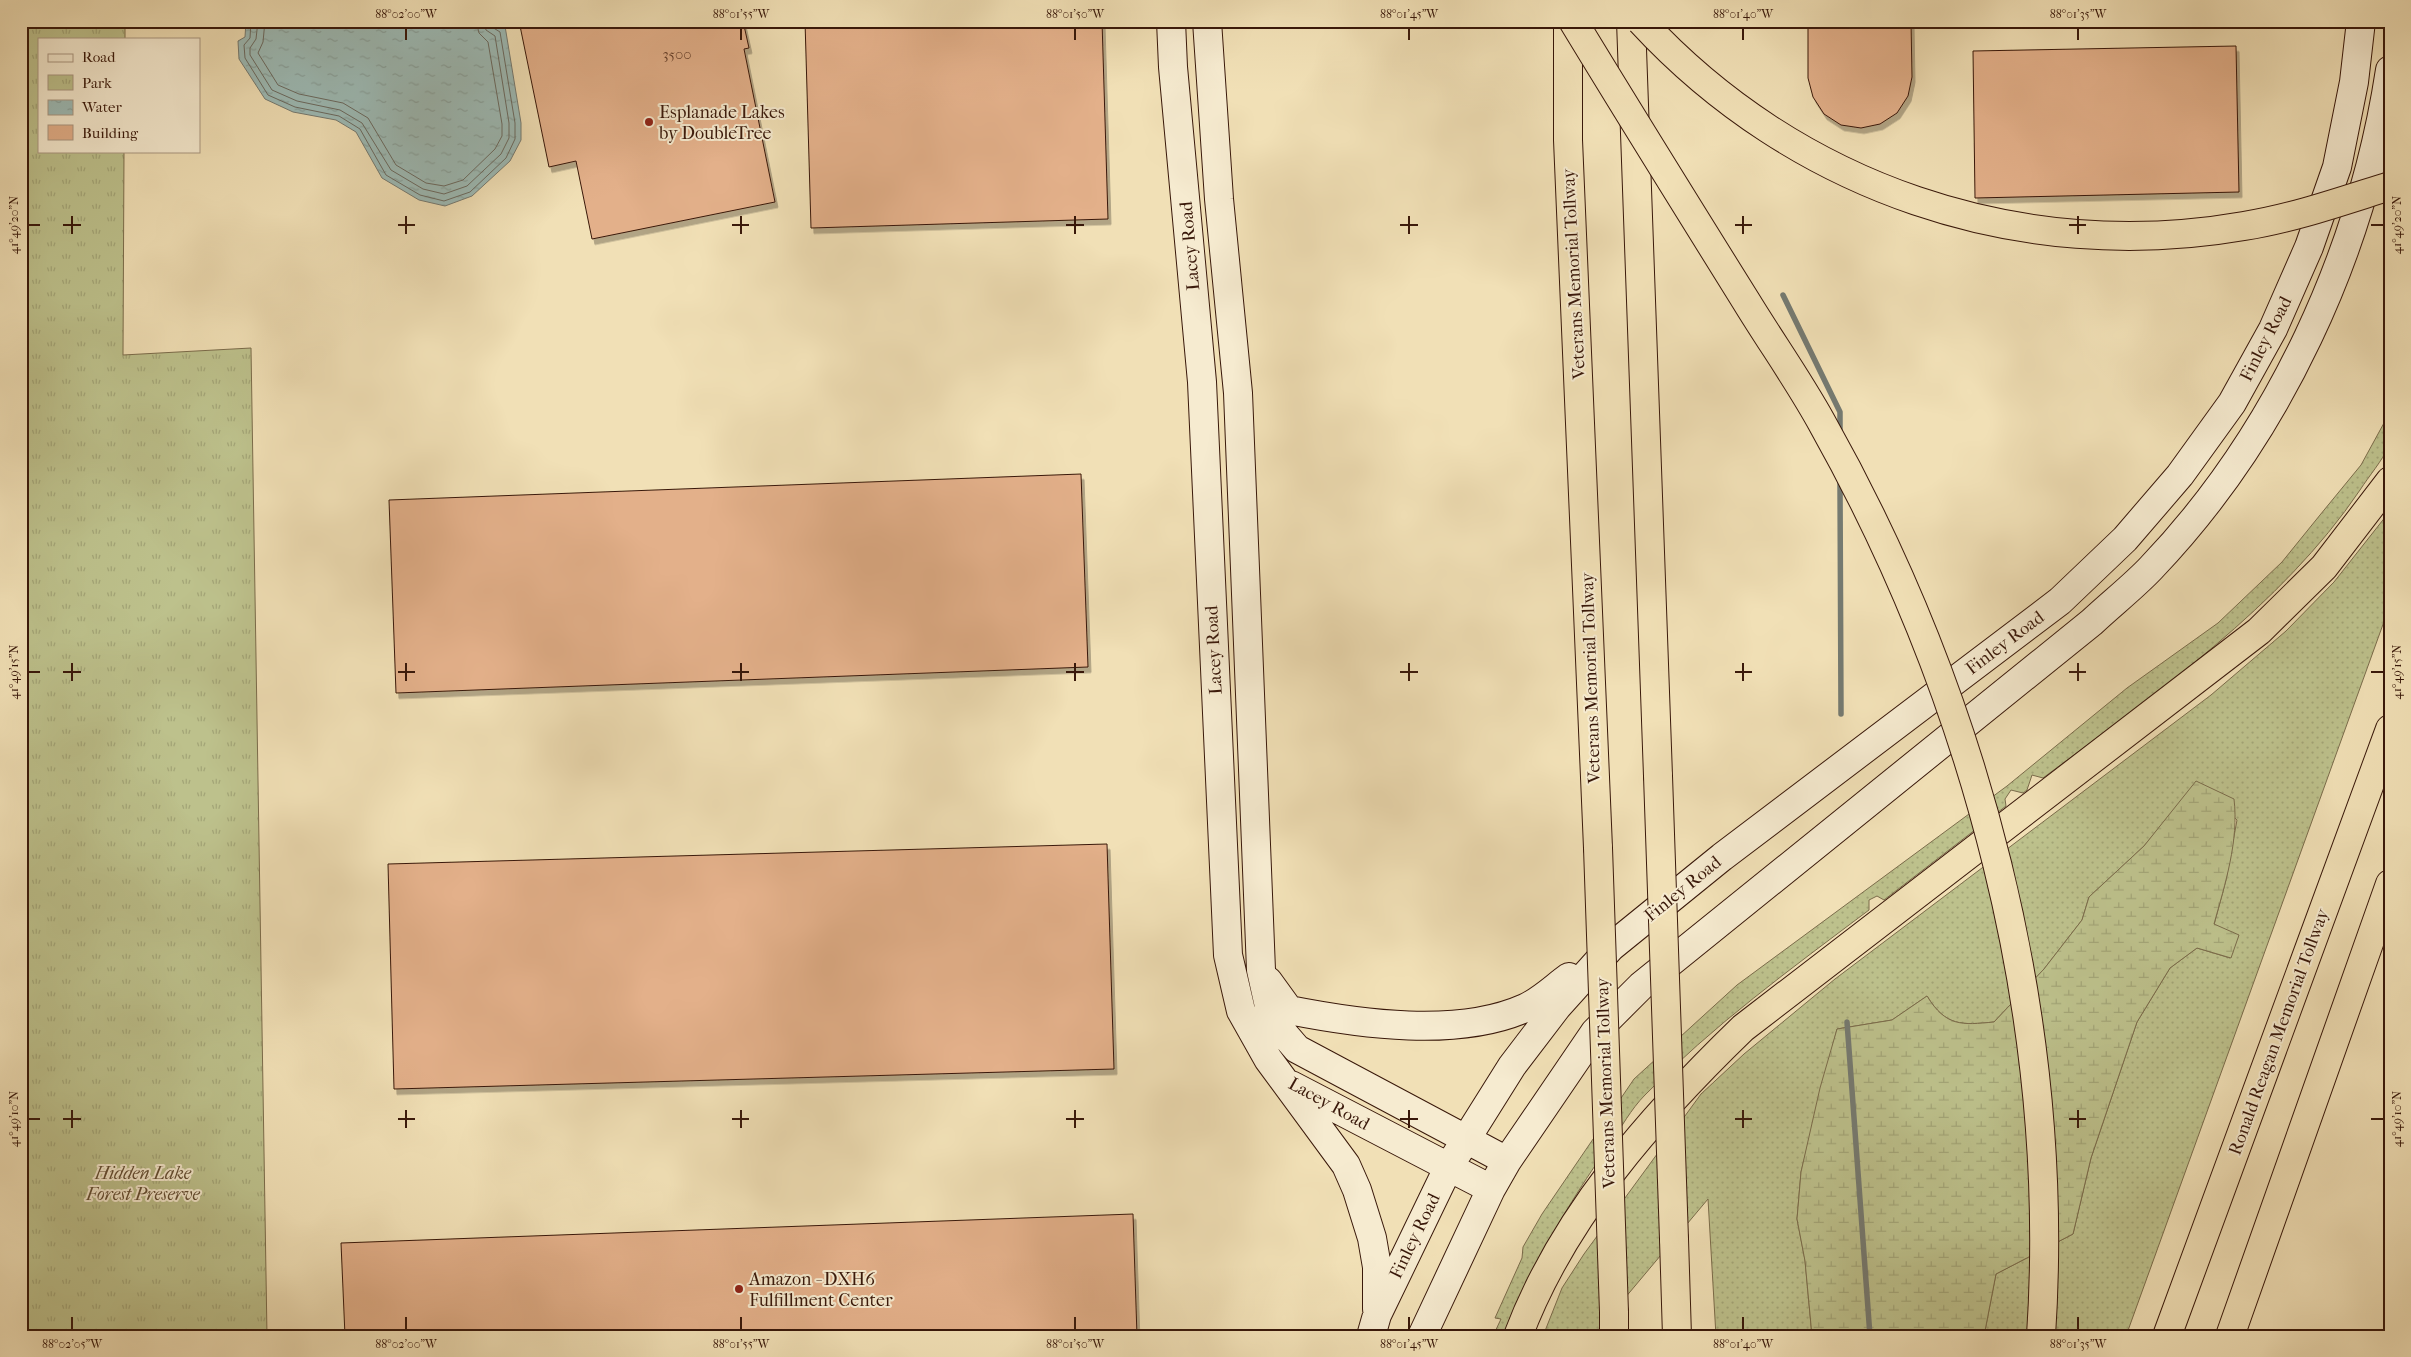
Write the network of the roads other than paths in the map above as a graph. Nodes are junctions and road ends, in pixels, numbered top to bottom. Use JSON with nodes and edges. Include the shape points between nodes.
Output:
{"nodes":[{"id":1,"x":1172,"y":21,"type":"edge"},
{"id":2,"x":1207,"y":21,"type":"edge"},
{"id":3,"x":1555,"y":21,"type":"edge"},
{"id":4,"x":1568,"y":21,"type":"edge"},
{"id":5,"x":1573,"y":21,"type":"edge"},
{"id":6,"x":1631,"y":21,"type":"edge"},
{"id":7,"x":1641,"y":21,"type":"edge"},
{"id":8,"x":2361,"y":21,"type":"edge"},
{"id":9,"x":2390,"y":70,"type":"edge"},
{"id":10,"x":1568,"y":140,"type":"junction"},
{"id":11,"x":2390,"y":186,"type":"edge"},
{"id":12,"x":2390,"y":481,"type":"edge"},
{"id":13,"x":2390,"y":729,"type":"edge"},
{"id":14,"x":2390,"y":884,"type":"edge"},
{"id":15,"x":1611,"y":947,"type":"junction"},
{"id":16,"x":1261,"y":970,"type":"junction"},
{"id":17,"x":1285,"y":1082,"type":"junction"},
{"id":18,"x":1466,"y":1140,"type":"junction"},
{"id":19,"x":1507,"y":1161,"type":"junction"},
{"id":20,"x":1448,"y":1168,"type":"junction"},
{"id":21,"x":1491,"y":1189,"type":"junction"},
{"id":22,"x":1614,"y":1324,"type":"edge"},
{"id":23,"x":1374,"y":1325,"type":"edge"},
{"id":24,"x":1677,"y":1328,"type":"edge"},
{"id":25,"x":1422,"y":1336,"type":"edge"},
{"id":26,"x":1518,"y":1336,"type":"edge"},
{"id":27,"x":2041,"y":1336,"type":"edge"},
{"id":28,"x":2167,"y":1336,"type":"edge"},
{"id":29,"x":2230,"y":1336,"type":"edge"}],
"edges":[{"from":1,"to":17,"type":"main road","name":"Lacey Road","via":[[1173,67],[1202,382],[1228,955],[1241,1011]]},
{"from":2,"to":16,"type":"main road","name":"Lacey Road","via":[[1219,198],[1238,394]]},
{"from":3,"to":10,"type":"highway"},
{"from":4,"to":10,"type":"highway","name":"Veterans Memorial Tollway"},
{"from":5,"to":27,"type":"highway","bridge":true,"via":[[1821,421],[1914,610],[1950,708],[1968,759],[1997,864],[2028,1022],[2043,1184]]},
{"from":6,"to":24,"type":"highway","bridge":true},
{"from":7,"to":11,"type":"highway","bridge":true,"via":[[1718,95],[1783,140],[1821,161],[1891,191],[2004,225],[2092,235],[2200,232],[2287,218]]},
{"from":8,"to":15,"type":"main road","name":"Finley Road","via":[[2354,82],[2337,167],[2308,247],[2273,330],[2232,404],[2180,474],[2125,539],[2060,601],[1722,857]]},
{"from":9,"to":19,"type":"main road","name":"Finley Road","via":[[2368,177],[2341,258],[2305,342],[2263,421],[2211,497],[2150,569],[2092,622],[1641,986],[1594,1032]]},
{"from":10,"to":22,"type":"highway","name":"Veterans Memorial Tollway","bridge":true},
{"from":12,"to":26,"type":"highway","via":[[2324,567],[2259,631],[1743,1028],[1639,1137],[1596,1194],[1551,1264]]},
{"from":13,"to":28,"type":"highway","name":"Ronald Reagan Memorial Tollway"},
{"from":14,"to":29,"type":"highway"},
{"from":15,"to":16,"type":"main road","via":[[1527,1008],[1479,1023],[1426,1026],[1328,1018],[1289,1010]]},
{"from":15,"to":18,"type":"main road","name":"Finley Road","via":[[1556,1007],[1512,1066]]},
{"from":16,"to":18,"type":"main road","name":"Lacey Road","via":[[1272,1020],[1297,1050]]},
{"from":17,"to":20,"type":"main road","name":"Lacey Road"},
{"from":17,"to":23,"type":"main road","via":[[1346,1165],[1358,1190],[1377,1267]]},
{"from":18,"to":19,"type":"main road"},
{"from":18,"to":20,"type":"main road","name":"Finley Road"},
{"from":19,"to":21,"type":"main road","name":"Finley Road"},
{"from":20,"to":21,"type":"main road","name":"Lacey Road"},
{"from":20,"to":23,"type":"main road","name":"Finley Road"},
{"from":21,"to":25,"type":"main road","name":"Finley Road"}]}
